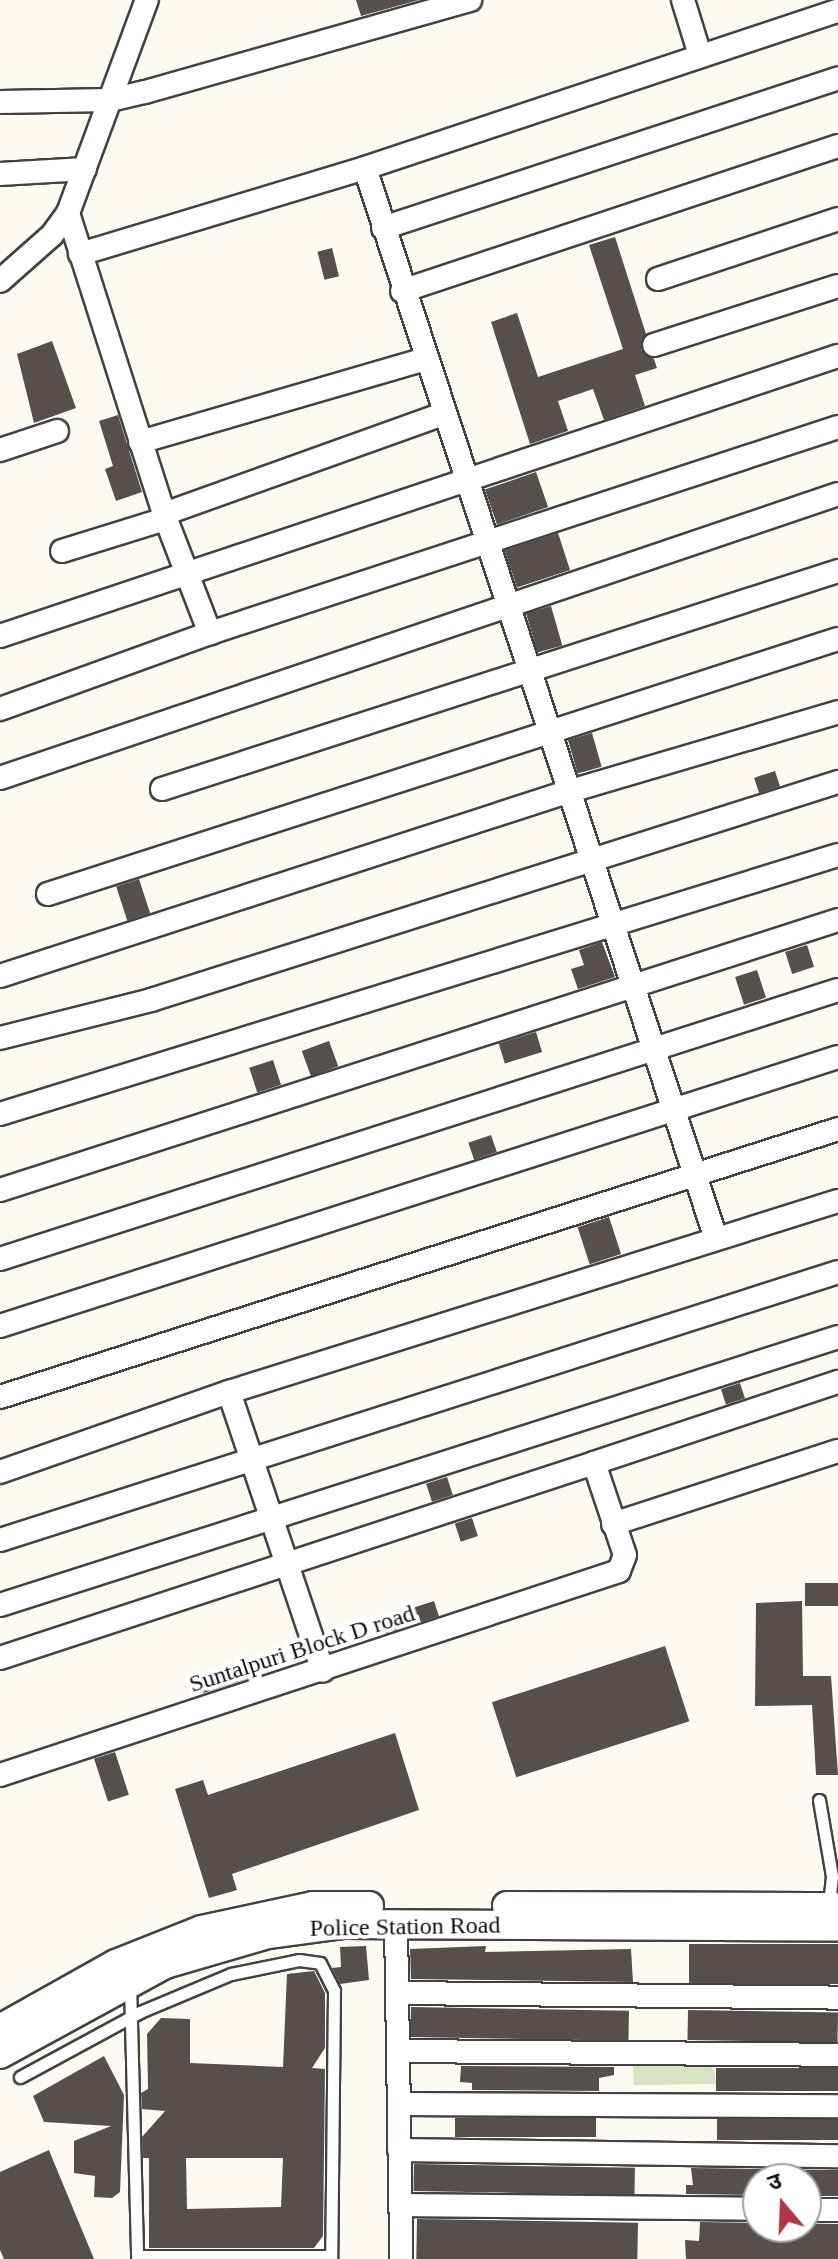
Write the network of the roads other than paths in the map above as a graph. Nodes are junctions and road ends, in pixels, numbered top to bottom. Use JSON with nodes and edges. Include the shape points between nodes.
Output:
{"nodes":[{"id":1,"x":147,"y":0,"type":"edge"},
{"id":2,"x":470,"y":0,"type":"edge"},
{"id":3,"x":683,"y":0,"type":"edge"},
{"id":4,"x":838,"y":11,"type":"edge"},
{"id":5,"x":700,"y":55,"type":"junction"},
{"id":6,"x":838,"y":78,"type":"edge"},
{"id":7,"x":110,"y":100,"type":"junction"},
{"id":8,"x":0,"y":102,"type":"edge"},
{"id":9,"x":838,"y":146,"type":"edge"},
{"id":10,"x":365,"y":168,"type":"junction"},
{"id":11,"x":85,"y":169,"type":"junction"},
{"id":12,"x":0,"y":174,"type":"edge"},
{"id":13,"x":68,"y":213,"type":"junction"},
{"id":14,"x":838,"y":219,"type":"edge"},
{"id":15,"x":383,"y":228,"type":"junction"},
{"id":16,"x":80,"y":254,"type":"junction"},
{"id":17,"x":658,"y":279,"type":"dead end"},
{"id":18,"x":0,"y":281,"type":"edge"},
{"id":19,"x":838,"y":286,"type":"edge"},
{"id":20,"x":402,"y":291,"type":"junction"},
{"id":21,"x":654,"y":345,"type":"dead end"},
{"id":22,"x":838,"y":356,"type":"edge"},
{"id":23,"x":425,"y":359,"type":"junction"},
{"id":24,"x":443,"y":414,"type":"junction"},
{"id":25,"x":838,"y":427,"type":"edge"},
{"id":26,"x":57,"y":431,"type":"dead end"},
{"id":27,"x":140,"y":442,"type":"junction"},
{"id":28,"x":0,"y":450,"type":"edge"},
{"id":29,"x":464,"y":478,"type":"junction"},
{"id":30,"x":838,"y":494,"type":"edge"},
{"id":31,"x":164,"y":517,"type":"junction"},
{"id":32,"x":484,"y":544,"type":"junction"},
{"id":33,"x":62,"y":551,"type":"dead end"},
{"id":34,"x":838,"y":571,"type":"edge"},
{"id":35,"x":187,"y":573,"type":"junction"},
{"id":36,"x":507,"y":606,"type":"junction"},
{"id":37,"x":210,"y":633,"type":"junction"},
{"id":38,"x":0,"y":636,"type":"edge"},
{"id":39,"x":838,"y":639,"type":"edge"},
{"id":40,"x":529,"y":670,"type":"junction"},
{"id":41,"x":0,"y":709,"type":"edge"},
{"id":42,"x":838,"y":712,"type":"edge"},
{"id":43,"x":549,"y":733,"type":"junction"},
{"id":44,"x":0,"y":778,"type":"edge"},
{"id":45,"x":838,"y":782,"type":"edge"},
{"id":46,"x":162,"y":789,"type":"dead end"},
{"id":47,"x":567,"y":792,"type":"junction"},
{"id":48,"x":838,"y":855,"type":"edge"},
{"id":49,"x":590,"y":861,"type":"junction"},
{"id":50,"x":48,"y":894,"type":"dead end"},
{"id":51,"x":838,"y":920,"type":"edge"},
{"id":52,"x":613,"y":923,"type":"junction"},
{"id":53,"x":0,"y":976,"type":"edge"},
{"id":54,"x":632,"y":987,"type":"junction"},
{"id":55,"x":838,"y":990,"type":"edge"},
{"id":56,"x":0,"y":1038,"type":"edge"},
{"id":57,"x":653,"y":1049,"type":"junction"},
{"id":58,"x":838,"y":1057,"type":"edge"},
{"id":59,"x":674,"y":1108,"type":"junction"},
{"id":60,"x":0,"y":1114,"type":"edge"},
{"id":61,"x":838,"y":1129,"type":"edge"},
{"id":62,"x":694,"y":1174,"type":"junction"},
{"id":63,"x":0,"y":1190,"type":"edge"},
{"id":64,"x":838,"y":1201,"type":"edge"},
{"id":65,"x":716,"y":1239,"type":"junction"},
{"id":66,"x":0,"y":1259,"type":"edge"},
{"id":67,"x":838,"y":1272,"type":"edge"},
{"id":68,"x":0,"y":1326,"type":"edge"},
{"id":69,"x":838,"y":1337,"type":"edge"},
{"id":70,"x":838,"y":1382,"type":"edge"},
{"id":71,"x":229,"y":1392,"type":"junction"},
{"id":72,"x":0,"y":1397,"type":"edge"},
{"id":73,"x":838,"y":1451,"type":"edge"},
{"id":74,"x":251,"y":1460,"type":"junction"},
{"id":75,"x":594,"y":1463,"type":"junction"},
{"id":76,"x":1,"y":1467,"type":"edge"},
{"id":77,"x":271,"y":1519,"type":"junction"},
{"id":78,"x":613,"y":1524,"type":"junction"},
{"id":79,"x":0,"y":1540,"type":"edge"},
{"id":80,"x":287,"y":1566,"type":"junction"},
{"id":81,"x":0,"y":1605,"type":"edge"},
{"id":82,"x":0,"y":1658,"type":"edge"},
{"id":83,"x":323,"y":1671,"type":"junction"},
{"id":84,"x":0,"y":1775,"type":"edge"},
{"id":85,"x":819,"y":1800,"type":"dead end"},
{"id":86,"x":835,"y":1913,"type":"edge"},
{"id":87,"x":396,"y":1924,"type":"junction"},
{"id":88,"x":130,"y":1983,"type":"junction"},
{"id":89,"x":397,"y":1993,"type":"junction"},
{"id":90,"x":838,"y":1998,"type":"edge"},
{"id":91,"x":131,"y":2017,"type":"junction"},
{"id":92,"x":0,"y":2029,"type":"edge"},
{"id":93,"x":398,"y":2051,"type":"junction"},
{"id":94,"x":0,"y":2054,"type":"edge"},
{"id":95,"x":838,"y":2055,"type":"edge"},
{"id":96,"x":20,"y":2077,"type":"dead end"},
{"id":97,"x":399,"y":2104,"type":"junction"},
{"id":98,"x":838,"y":2106,"type":"edge"},
{"id":99,"x":399,"y":2150,"type":"junction"},
{"id":100,"x":838,"y":2156,"type":"edge"},
{"id":101,"x":400,"y":2205,"type":"junction"},
{"id":102,"x":742,"y":2209,"type":"edge"},
{"id":103,"x":138,"y":2258,"type":"edge"},
{"id":104,"x":331,"y":2258,"type":"edge"},
{"id":105,"x":401,"y":2259,"type":"edge"}],
"edges":[{"from":1,"to":7,"type":"street"},
{"from":2,"to":7,"type":"street"},
{"from":3,"to":5,"type":"street"},
{"from":4,"to":5,"type":"street"},
{"from":5,"to":10,"type":"street"},
{"from":6,"to":15,"type":"street"},
{"from":7,"to":8,"type":"street"},
{"from":7,"to":11,"type":"street"},
{"from":9,"to":20,"type":"street"},
{"from":10,"to":15,"type":"street"},
{"from":10,"to":16,"type":"street"},
{"from":11,"to":12,"type":"street"},
{"from":11,"to":13,"type":"street"},
{"from":13,"to":16,"type":"street"},
{"from":13,"to":18,"type":"street","via":[[52,235]]},
{"from":14,"to":17,"type":"street"},
{"from":15,"to":20,"type":"street"},
{"from":16,"to":27,"type":"street"},
{"from":19,"to":21,"type":"street"},
{"from":20,"to":23,"type":"street"},
{"from":22,"to":29,"type":"street"},
{"from":23,"to":24,"type":"street"},
{"from":23,"to":27,"type":"street"},
{"from":24,"to":29,"type":"street"},
{"from":24,"to":31,"type":"street"},
{"from":25,"to":32,"type":"street"},
{"from":26,"to":28,"type":"street"},
{"from":27,"to":31,"type":"street"},
{"from":29,"to":32,"type":"street"},
{"from":29,"to":35,"type":"street"},
{"from":30,"to":36,"type":"street"},
{"from":31,"to":33,"type":"street"},
{"from":31,"to":35,"type":"street"},
{"from":32,"to":36,"type":"street"},
{"from":32,"to":37,"type":"street"},
{"from":34,"to":40,"type":"street"},
{"from":35,"to":37,"type":"street"},
{"from":35,"to":38,"type":"street"},
{"from":36,"to":40,"type":"street"},
{"from":36,"to":44,"type":"street"},
{"from":37,"to":41,"type":"street"},
{"from":39,"to":43,"type":"street"},
{"from":40,"to":43,"type":"street"},
{"from":40,"to":46,"type":"street"},
{"from":42,"to":47,"type":"street"},
{"from":43,"to":47,"type":"street"},
{"from":43,"to":50,"type":"street"},
{"from":45,"to":49,"type":"street"},
{"from":47,"to":49,"type":"street"},
{"from":47,"to":53,"type":"street"},
{"from":48,"to":52,"type":"street"},
{"from":49,"to":52,"type":"street"},
{"from":49,"to":56,"type":"street","via":[[151,1000]]},
{"from":51,"to":54,"type":"street"},
{"from":52,"to":54,"type":"street"},
{"from":52,"to":60,"type":"street"},
{"from":54,"to":57,"type":"street"},
{"from":54,"to":63,"type":"street"},
{"from":55,"to":57,"type":"street"},
{"from":57,"to":59,"type":"street"},
{"from":57,"to":66,"type":"street"},
{"from":58,"to":59,"type":"street"},
{"from":59,"to":62,"type":"street"},
{"from":59,"to":68,"type":"street"},
{"from":61,"to":62,"type":"street"},
{"from":62,"to":65,"type":"street"},
{"from":62,"to":72,"type":"street"},
{"from":64,"to":65,"type":"street"},
{"from":65,"to":71,"type":"street"},
{"from":67,"to":74,"type":"street"},
{"from":69,"to":77,"type":"street"},
{"from":70,"to":75,"type":"street"},
{"from":71,"to":74,"type":"street"},
{"from":71,"to":76,"type":"street"},
{"from":73,"to":78,"type":"street"},
{"from":74,"to":77,"type":"street"},
{"from":74,"to":79,"type":"street"},
{"from":75,"to":78,"type":"street"},
{"from":75,"to":80,"type":"street"},
{"from":77,"to":80,"type":"street"},
{"from":77,"to":81,"type":"street"},
{"from":78,"to":83,"type":"street","name":"Suntalpuri Block D road","via":[[625,1555],[619,1571]]},
{"from":80,"to":82,"type":"street"},
{"from":80,"to":83,"type":"street"},
{"from":83,"to":84,"type":"street","name":"Suntalpuri Block D road"},
{"from":85,"to":86,"type":"lane"},
{"from":86,"to":87,"type":"street","name":"Police Station Road"},
{"from":86,"to":92,"type":"street","name":"Police Station Road","via":[[313,1906],[202,1930],[116,1964]]},
{"from":87,"to":88,"type":"street","name":"Police Station Road","via":[[344,1924],[268,1934],[165,1964]]},
{"from":87,"to":89,"type":"street"},
{"from":88,"to":91,"type":"lane"},
{"from":88,"to":94,"type":"street","name":"Police Station Road"},
{"from":89,"to":90,"type":"street"},
{"from":89,"to":93,"type":"street"},
{"from":91,"to":96,"type":"lane"},
{"from":91,"to":103,"type":"lane"},
{"from":91,"to":104,"type":"lane","via":[[261,1966],[312,1960],[324,1968],[334,1991]]},
{"from":93,"to":95,"type":"street"},
{"from":93,"to":97,"type":"street"},
{"from":97,"to":98,"type":"street"},
{"from":97,"to":99,"type":"street"},
{"from":99,"to":100,"type":"street"},
{"from":99,"to":101,"type":"street"},
{"from":101,"to":102,"type":"street"},
{"from":101,"to":105,"type":"street"},
{"from":103,"to":104,"type":"lane"}]}
